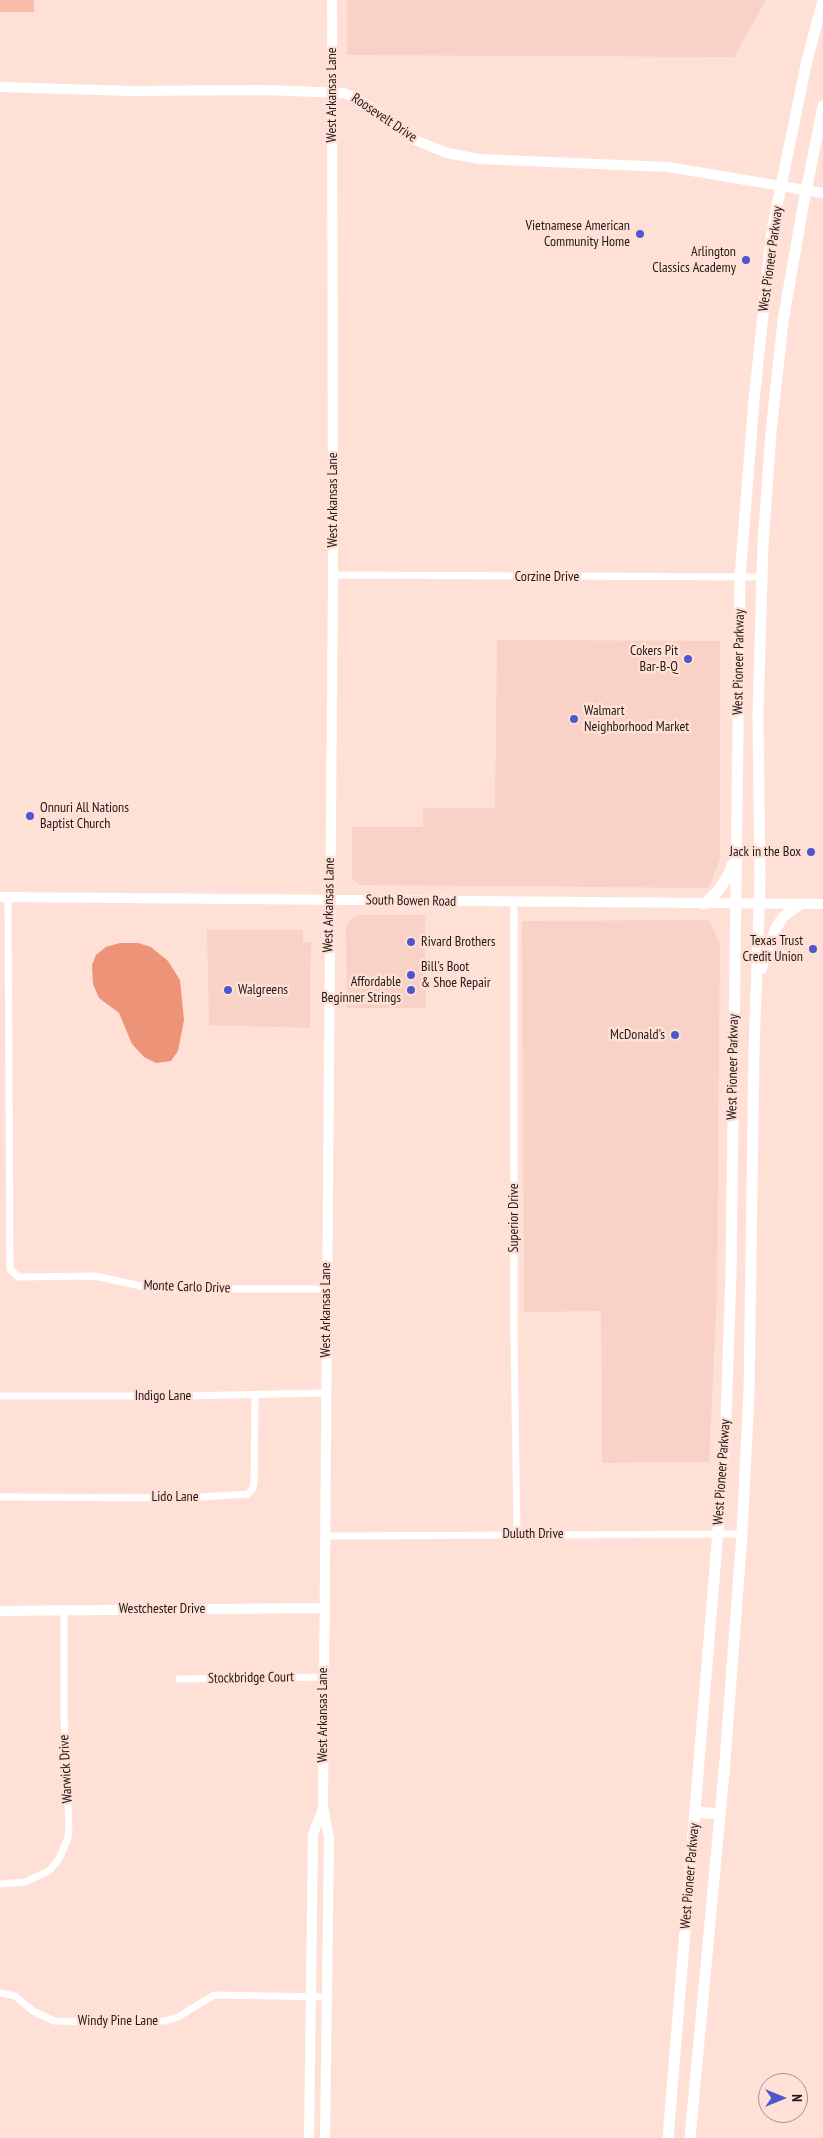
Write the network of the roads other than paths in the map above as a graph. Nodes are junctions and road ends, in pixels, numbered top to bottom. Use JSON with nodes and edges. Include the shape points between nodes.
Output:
{"nodes":[{"id":1,"x":332,"y":0,"type":"edge"},
{"id":2,"x":823,"y":1,"type":"edge"},
{"id":3,"x":0,"y":87,"type":"edge"},
{"id":4,"x":332,"y":91,"type":"junction"},
{"id":5,"x":823,"y":106,"type":"edge"},
{"id":6,"x":781,"y":186,"type":"junction"},
{"id":7,"x":806,"y":190,"type":"junction"},
{"id":8,"x":823,"y":193,"type":"edge"},
{"id":9,"x":333,"y":575,"type":"junction"},
{"id":10,"x":740,"y":577,"type":"junction"},
{"id":11,"x":762,"y":577,"type":"junction"},
{"id":12,"x":735,"y":851,"type":"junction"},
{"id":13,"x":4,"y":897,"type":"edge"},
{"id":14,"x":329,"y":900,"type":"junction"},
{"id":15,"x":514,"y":902,"type":"junction"},
{"id":16,"x":704,"y":904,"type":"junction"},
{"id":17,"x":734,"y":904,"type":"junction"},
{"id":18,"x":759,"y":904,"type":"junction"},
{"id":19,"x":800,"y":904,"type":"junction"},
{"id":20,"x":823,"y":904,"type":"edge"},
{"id":21,"x":756,"y":983,"type":"junction"},
{"id":22,"x":732,"y":1162,"type":"junction"},
{"id":23,"x":754,"y":1167,"type":"junction"},
{"id":24,"x":326,"y":1288,"type":"junction"},
{"id":25,"x":326,"y":1392,"type":"junction"},
{"id":26,"x":255,"y":1395,"type":"junction"},
{"id":27,"x":0,"y":1396,"type":"edge"},
{"id":28,"x":0,"y":1497,"type":"edge"},
{"id":29,"x":516,"y":1534,"type":"junction"},
{"id":30,"x":718,"y":1534,"type":"junction"},
{"id":31,"x":742,"y":1534,"type":"junction"},
{"id":32,"x":325,"y":1536,"type":"junction"},
{"id":33,"x":324,"y":1608,"type":"junction"},
{"id":34,"x":64,"y":1610,"type":"junction"},
{"id":35,"x":0,"y":1611,"type":"edge"},
{"id":36,"x":324,"y":1677,"type":"junction"},
{"id":37,"x":179,"y":1678,"type":"dead end"},
{"id":38,"x":323,"y":1810,"type":"junction"},
{"id":39,"x":696,"y":1812,"type":"junction"},
{"id":40,"x":720,"y":1814,"type":"junction"},
{"id":41,"x":0,"y":1884,"type":"edge"},
{"id":42,"x":0,"y":1994,"type":"edge"},
{"id":43,"x":311,"y":1996,"type":"junction"},
{"id":44,"x":327,"y":1996,"type":"junction"},
{"id":45,"x":309,"y":2138,"type":"edge"},
{"id":46,"x":325,"y":2138,"type":"edge"},
{"id":47,"x":668,"y":2138,"type":"edge"},
{"id":48,"x":690,"y":2138,"type":"edge"}],
"edges":[{"from":1,"to":4,"type":"main road","name":"West Arkansas Lane"},
{"from":2,"to":6,"type":"main road","name":"West Pioneer Parkway","via":[[807,60]]},
{"from":3,"to":4,"type":"main road","name":"Roosevelt Drive"},
{"from":4,"to":6,"type":"main road","name":"Roosevelt Drive","via":[[354,96],[415,140],[447,153],[480,159],[668,167]]},
{"from":4,"to":9,"type":"main road","name":"West Arkansas Lane"},
{"from":5,"to":7,"type":"main road","name":"West Pioneer Parkway"},
{"from":6,"to":7,"type":"main road","name":"Roosevelt Drive"},
{"from":6,"to":10,"type":"main road","name":"West Pioneer Parkway","via":[[772,230],[759,351]]},
{"from":7,"to":8,"type":"main road","name":"Roosevelt Drive"},
{"from":7,"to":11,"type":"main road","name":"West Pioneer Parkway","via":[[783,321],[771,432]]},
{"from":9,"to":10,"type":"street","name":"Corzine Drive"},
{"from":9,"to":14,"type":"main road","name":"West Arkansas Lane"},
{"from":10,"to":11,"type":"street","name":"Corzine Drive"},
{"from":10,"to":12,"type":"main road","name":"West Pioneer Parkway"},
{"from":11,"to":18,"type":"main road","name":"West Pioneer Parkway","via":[[758,714]]},
{"from":12,"to":16,"type":"main road","via":[[729,874],[719,890]]},
{"from":12,"to":17,"type":"main road","name":"West Pioneer Parkway"},
{"from":13,"to":14,"type":"main road","name":"South Bowen Road"},
{"from":13,"to":24,"type":"street","name":"Monte Carlo Drive","via":[[10,1269],[18,1277],[95,1276],[154,1289]]},
{"from":14,"to":15,"type":"main road","name":"South Bowen Road"},
{"from":14,"to":24,"type":"main road","name":"West Arkansas Lane"},
{"from":15,"to":16,"type":"main road","name":"South Bowen Road"},
{"from":15,"to":29,"type":"street","name":"Superior Drive"},
{"from":16,"to":17,"type":"main road","name":"South Bowen Road"},
{"from":17,"to":18,"type":"main road","name":"South Bowen Road"},
{"from":17,"to":22,"type":"main road","name":"West Pioneer Parkway"},
{"from":18,"to":19,"type":"main road","name":"South Bowen Road"},
{"from":18,"to":21,"type":"main road","name":"West Pioneer Parkway"},
{"from":19,"to":20,"type":"main road","name":"South Bowen Road"},
{"from":19,"to":21,"type":"main road","via":[[783,917],[776,928]]},
{"from":21,"to":23,"type":"main road","name":"West Pioneer Parkway"},
{"from":22,"to":23,"type":"main road"},
{"from":22,"to":30,"type":"main road","name":"West Pioneer Parkway","via":[[725,1437]]},
{"from":23,"to":31,"type":"main road","name":"West Pioneer Parkway"},
{"from":24,"to":25,"type":"main road","name":"West Arkansas Lane"},
{"from":25,"to":26,"type":"street","name":"Indigo Lane"},
{"from":25,"to":32,"type":"main road","name":"West Arkansas Lane"},
{"from":26,"to":27,"type":"street","name":"Indigo Lane"},
{"from":26,"to":28,"type":"street","name":"Lido Lane","via":[[254,1482],[248,1494],[185,1498]]},
{"from":29,"to":30,"type":"street","name":"Duluth Drive"},
{"from":29,"to":32,"type":"street","name":"Duluth Drive"},
{"from":30,"to":31,"type":"street","name":"Duluth Drive"},
{"from":30,"to":39,"type":"main road","name":"West Pioneer Parkway"},
{"from":31,"to":40,"type":"main road","name":"West Pioneer Parkway"},
{"from":32,"to":33,"type":"main road","name":"West Arkansas Lane"},
{"from":33,"to":34,"type":"main road","name":"Westchester Drive"},
{"from":33,"to":36,"type":"main road","name":"West Arkansas Lane"},
{"from":34,"to":35,"type":"main road","name":"Westchester Drive"},
{"from":34,"to":41,"type":"street","name":"Warwick Drive","via":[[68,1838],[49,1871],[25,1882]]},
{"from":36,"to":37,"type":"street","name":"Stockbridge Court"},
{"from":36,"to":38,"type":"main road","name":"West Arkansas Lane"},
{"from":38,"to":43,"type":"main road","name":"West Arkansas Lane","via":[[314,1834]]},
{"from":38,"to":44,"type":"main road","name":"West Arkansas Lane","via":[[329,1838]]},
{"from":39,"to":40,"type":"main road"},
{"from":39,"to":47,"type":"main road","name":"West Pioneer Parkway"},
{"from":40,"to":48,"type":"main road","name":"West Pioneer Parkway"},
{"from":42,"to":43,"type":"street","name":"Windy Pine Lane","via":[[15,1996],[33,2011],[54,2020],[110,2022],[164,2021],[178,2017],[214,1995]]},
{"from":43,"to":44,"type":"street","name":"Windy Pine Lane"},
{"from":43,"to":45,"type":"main road","name":"West Arkansas Lane"},
{"from":44,"to":46,"type":"main road","name":"West Arkansas Lane"}]}
